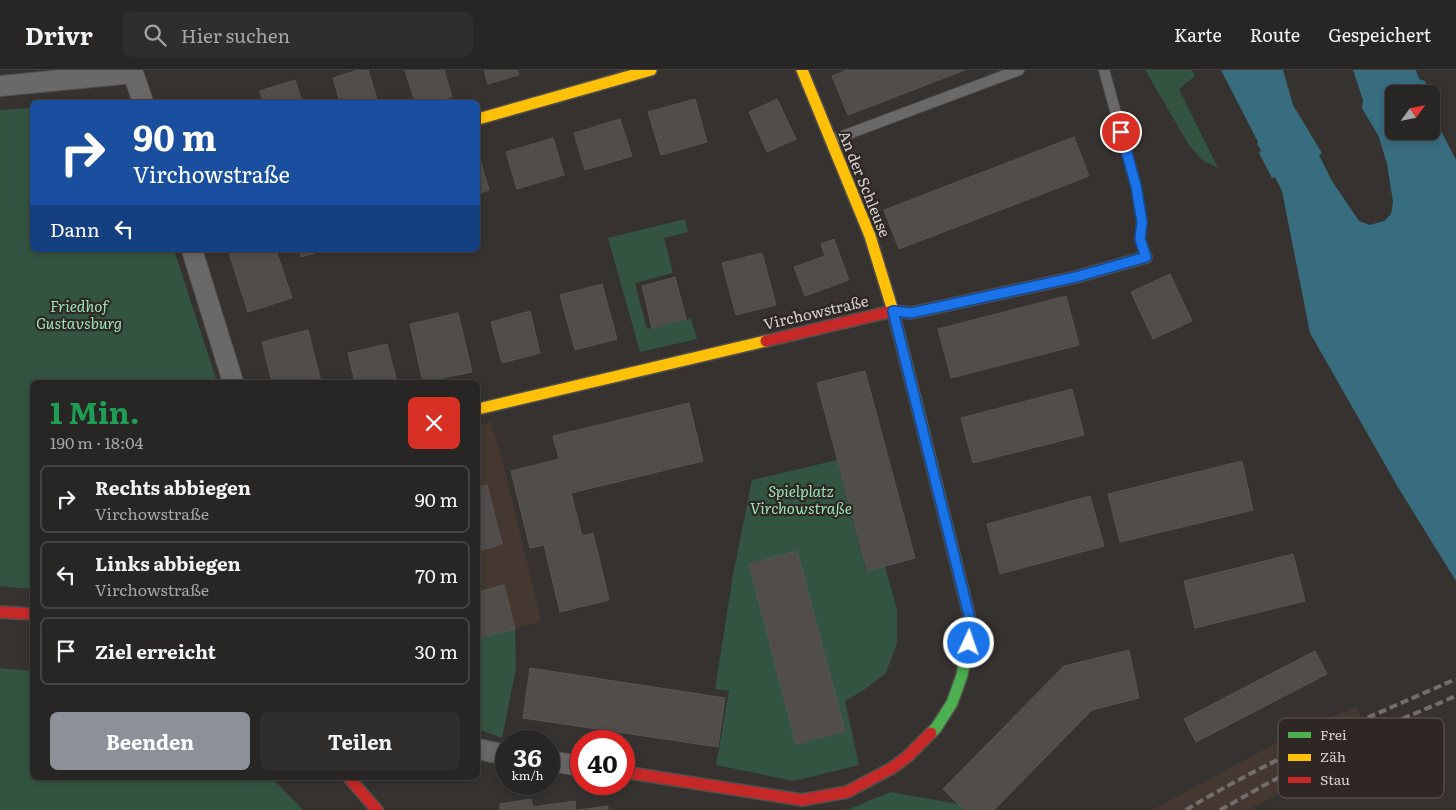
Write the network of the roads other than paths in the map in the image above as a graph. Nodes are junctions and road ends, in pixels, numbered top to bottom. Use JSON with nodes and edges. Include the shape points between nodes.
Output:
{"nodes":[{"id":1,"x":651,"y":70,"type":"edge"},
{"id":2,"x":802,"y":70,"type":"edge"},
{"id":3,"x":1020,"y":70,"type":"edge"},
{"id":4,"x":1104,"y":70,"type":"edge"},
{"id":5,"x":133,"y":72,"type":"edge"},
{"id":6,"x":0,"y":86,"type":"edge"},
{"id":7,"x":142,"y":100,"type":"edge"},
{"id":8,"x":480,"y":118,"type":"edge"},
{"id":9,"x":831,"y":141,"type":"junction"},
{"id":10,"x":193,"y":252,"type":"edge"},
{"id":11,"x":1146,"y":257,"type":"joint"},
{"id":12,"x":893,"y":311,"type":"junction"},
{"id":13,"x":232,"y":380,"type":"edge"},
{"id":14,"x":480,"y":409,"type":"edge"},
{"id":15,"x":0,"y":612,"type":"edge"},
{"id":16,"x":30,"y":614,"type":"edge"},
{"id":17,"x":480,"y":749,"type":"edge"},
{"id":18,"x":495,"y":753,"type":"edge"},
{"id":19,"x":635,"y":774,"type":"edge"},
{"id":20,"x":350,"y":780,"type":"edge"},
{"id":21,"x":377,"y":810,"type":"edge"}],
"edges":[{"from":1,"to":8,"type":"street"},
{"from":2,"to":9,"type":"street","name":"An der Schleuse"},
{"from":3,"to":9,"type":"lane"},
{"from":4,"to":11,"type":"lane","name":"Virchowstraße","via":[[1136,186],[1142,222],[1140,239]]},
{"from":5,"to":6,"type":"street"},
{"from":5,"to":7,"type":"street"},
{"from":9,"to":12,"type":"street","name":"An der Schleuse","via":[[870,236]]},
{"from":10,"to":13,"type":"street"},
{"from":11,"to":12,"type":"street","name":"Virchowstraße","via":[[1076,277],[911,313]]},
{"from":12,"to":14,"type":"street","name":"Virchowstraße"},
{"from":12,"to":19,"type":"street","name":"An der Schleuse","via":[[972,627],[962,675],[952,703],[936,728],[907,757],[847,792],[802,800]]},
{"from":15,"to":16,"type":"street"},
{"from":17,"to":18,"type":"street"},
{"from":20,"to":21,"type":"street"}]}
